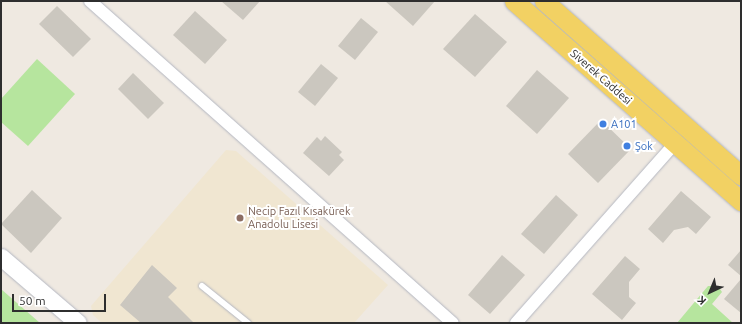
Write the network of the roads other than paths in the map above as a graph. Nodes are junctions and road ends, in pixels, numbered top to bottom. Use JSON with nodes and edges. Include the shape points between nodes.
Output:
{"nodes":[{"id":1,"x":90,"y":1,"type":"edge"},
{"id":2,"x":514,"y":1,"type":"edge"},
{"id":3,"x":544,"y":1,"type":"edge"},
{"id":4,"x":676,"y":142,"type":"junction"},
{"id":5,"x":741,"y":175,"type":"edge"},
{"id":6,"x":741,"y":201,"type":"edge"},
{"id":7,"x":1,"y":257,"type":"edge"},
{"id":8,"x":202,"y":286,"type":"dead end"},
{"id":9,"x":74,"y":322,"type":"edge"},
{"id":10,"x":248,"y":323,"type":"edge"},
{"id":11,"x":453,"y":323,"type":"edge"},
{"id":12,"x":516,"y":323,"type":"edge"}],
"edges":[{"from":1,"to":11,"type":"street"},
{"from":2,"to":4,"type":"main road","name":"Siverek Caddesi"},
{"from":3,"to":5,"type":"main road","name":"Siverek Caddesi"},
{"from":4,"to":6,"type":"main road","name":"Siverek Caddesi"},
{"from":4,"to":12,"type":"street"},
{"from":7,"to":9,"type":"street"},
{"from":8,"to":10,"type":"lane"}]}
